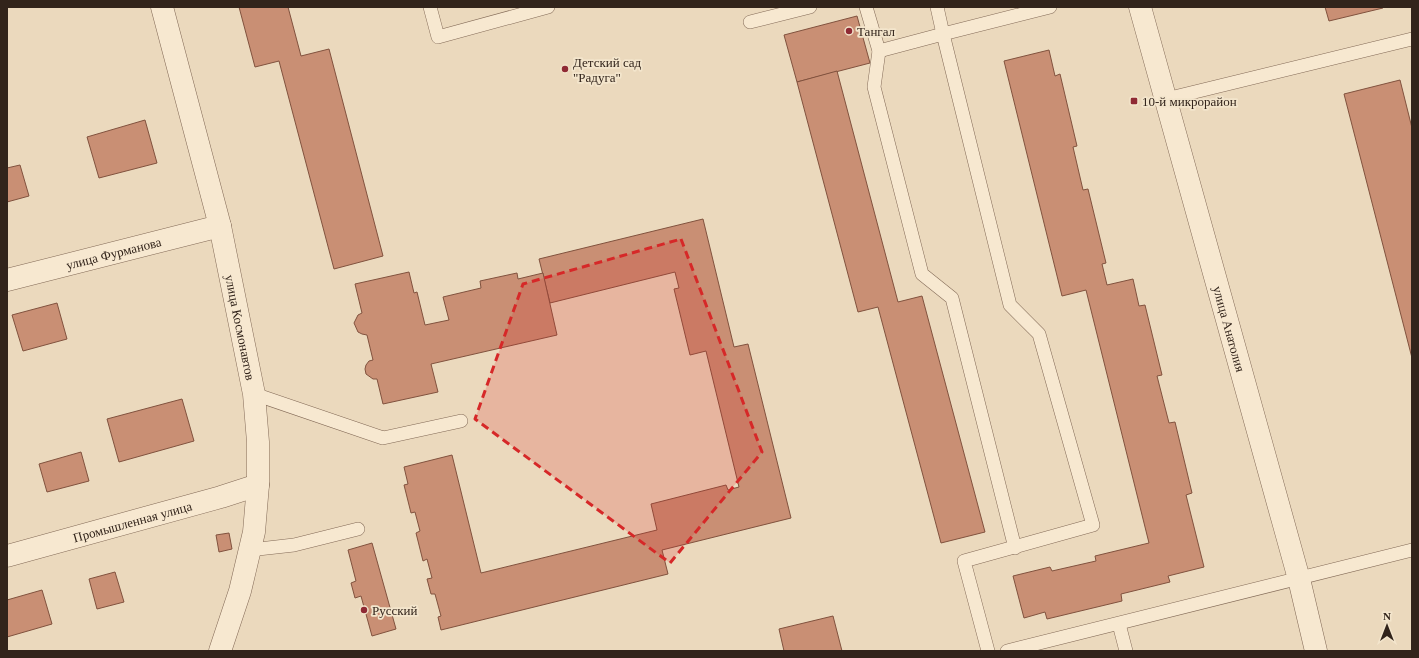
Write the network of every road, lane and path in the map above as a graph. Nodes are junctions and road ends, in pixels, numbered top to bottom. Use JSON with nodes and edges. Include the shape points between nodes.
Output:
{"nodes":[{"id":1,"x":162,"y":7,"type":"edge"},
{"id":2,"x":430,"y":7,"type":"edge"},
{"id":3,"x":548,"y":7,"type":"edge"},
{"id":4,"x":810,"y":7,"type":"edge"},
{"id":5,"x":866,"y":7,"type":"edge"},
{"id":6,"x":937,"y":7,"type":"edge"},
{"id":7,"x":1050,"y":7,"type":"edge"},
{"id":8,"x":1140,"y":7,"type":"edge"},
{"id":9,"x":750,"y":22,"type":"dead end"},
{"id":10,"x":943,"y":34,"type":"junction"},
{"id":11,"x":1412,"y":39,"type":"edge"},
{"id":12,"x":879,"y":51,"type":"junction"},
{"id":13,"x":1166,"y":99,"type":"junction"},
{"id":14,"x":220,"y":226,"type":"junction"},
{"id":15,"x":7,"y":280,"type":"edge"},
{"id":16,"x":254,"y":394,"type":"junction"},
{"id":17,"x":461,"y":421,"type":"dead end"},
{"id":18,"x":258,"y":485,"type":"junction"},
{"id":19,"x":358,"y":529,"type":"dead end"},
{"id":20,"x":1015,"y":548,"type":"junction"},
{"id":21,"x":249,"y":550,"type":"junction"},
{"id":22,"x":1412,"y":550,"type":"edge"},
{"id":23,"x":7,"y":556,"type":"edge"},
{"id":24,"x":1299,"y":579,"type":"junction"},
{"id":25,"x":1119,"y":624,"type":"junction"},
{"id":26,"x":220,"y":651,"type":"edge"},
{"id":27,"x":988,"y":651,"type":"edge"},
{"id":28,"x":1007,"y":651,"type":"edge"},
{"id":29,"x":1126,"y":651,"type":"edge"},
{"id":30,"x":1316,"y":651,"type":"edge"}],
"edges":[{"from":1,"to":14,"type":"street","name":"улица Космонавтов"},
{"from":2,"to":3,"type":"lane","via":[[438,37]]},
{"from":4,"to":9,"type":"lane"},
{"from":5,"to":12,"type":"lane"},
{"from":6,"to":10,"type":"lane"},
{"from":7,"to":10,"type":"lane"},
{"from":8,"to":13,"type":"street","name":"улица Анатолия"},
{"from":10,"to":12,"type":"lane"},
{"from":10,"to":20,"type":"lane","via":[[1010,305],[1039,334],[1093,525]]},
{"from":11,"to":13,"type":"lane"},
{"from":12,"to":20,"type":"lane","via":[[874,87],[922,274],[952,298]]},
{"from":13,"to":24,"type":"street","name":"улица Анатолия"},
{"from":14,"to":15,"type":"street","name":"улица Фурманова"},
{"from":14,"to":16,"type":"street","name":"улица Космонавтов"},
{"from":16,"to":17,"type":"lane","via":[[383,438]]},
{"from":16,"to":18,"type":"street","name":"улица Космонавтов"},
{"from":18,"to":21,"type":"street","name":"улица Космонавтов","via":[[254,532]]},
{"from":18,"to":23,"type":"street","name":"Промышленная улица"},
{"from":19,"to":21,"type":"lane","via":[[294,545]]},
{"from":20,"to":27,"type":"lane","via":[[964,561]]},
{"from":21,"to":26,"type":"street","name":"улица Космонавтов","via":[[240,591]]},
{"from":22,"to":24,"type":"lane"},
{"from":24,"to":25,"type":"lane"},
{"from":24,"to":30,"type":"street","name":"улица Анатолия"},
{"from":25,"to":28,"type":"lane"},
{"from":25,"to":29,"type":"lane"}]}
